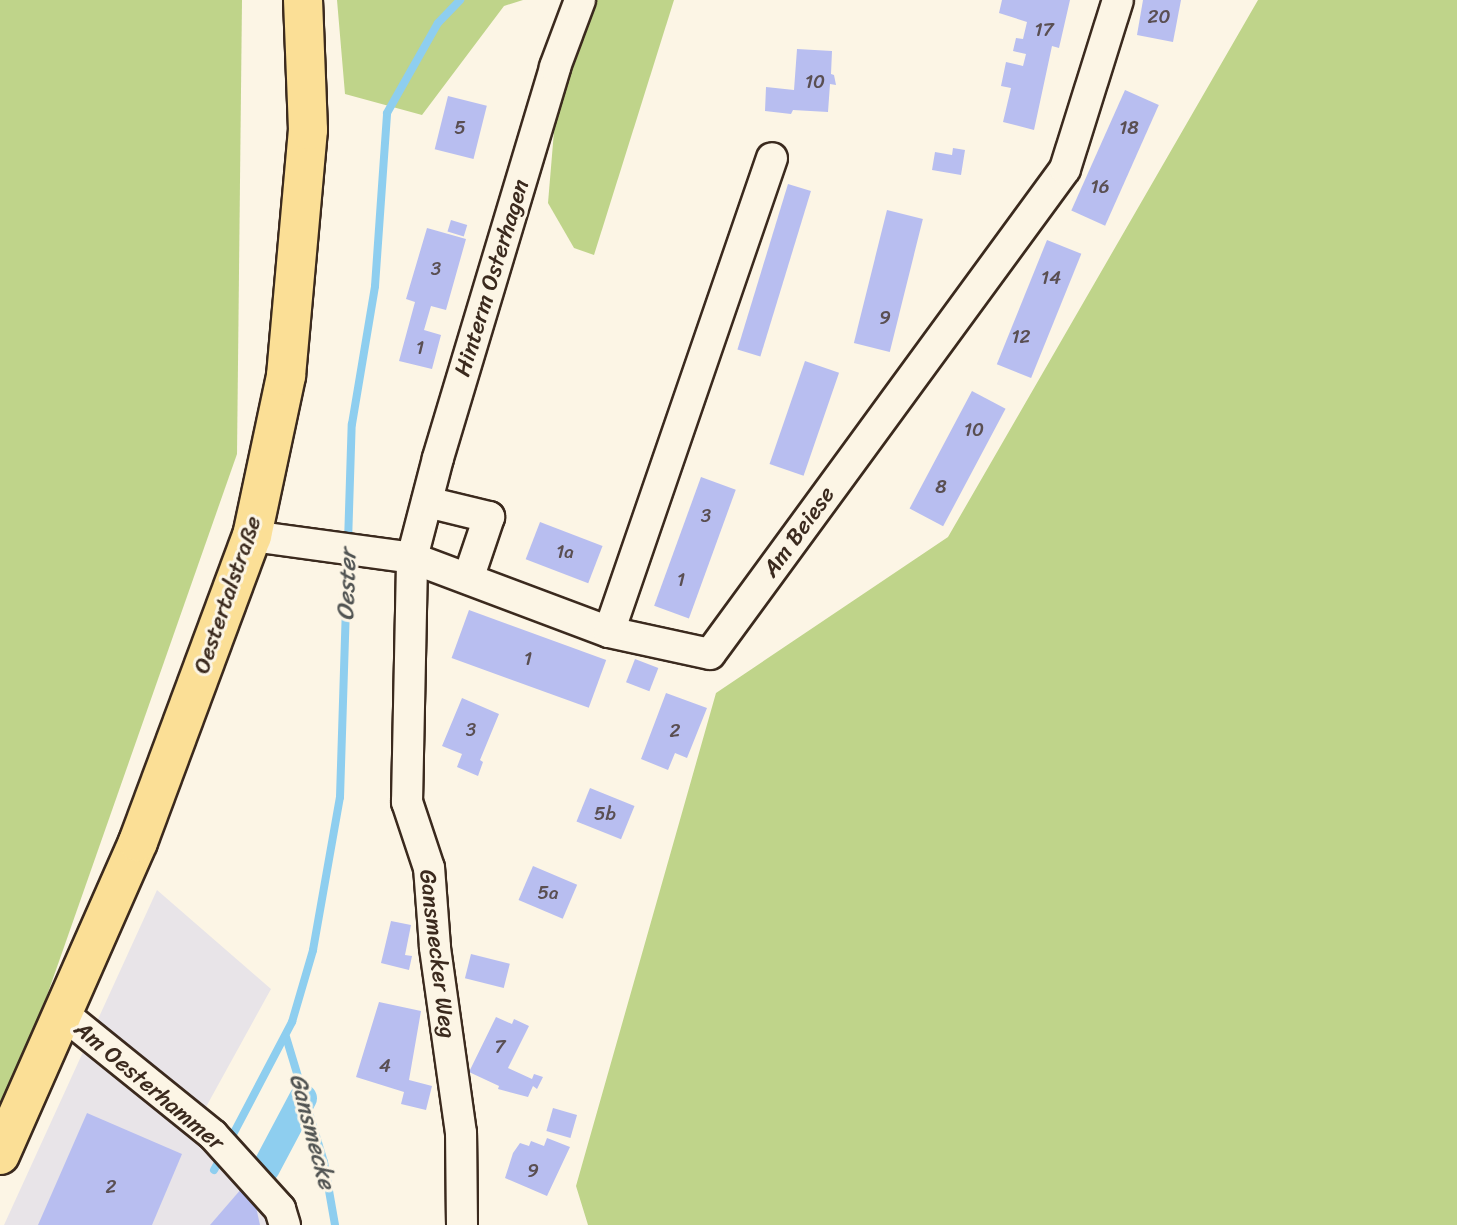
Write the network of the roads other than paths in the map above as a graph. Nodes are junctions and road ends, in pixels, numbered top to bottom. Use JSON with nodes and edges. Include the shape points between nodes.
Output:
{"nodes":[{"id":1,"x":303,"y":0,"type":"edge"},
{"id":2,"x":580,"y":0,"type":"edge"},
{"id":3,"x":1118,"y":0,"type":"edge"},
{"id":4,"x":772,"y":158,"type":"dead end"},
{"id":5,"x":426,"y":502,"type":"junction"},
{"id":6,"x":252,"y":536,"type":"junction"},
{"id":7,"x":401,"y":558,"type":"junction"},
{"id":8,"x":468,"y":579,"type":"junction"},
{"id":9,"x":609,"y":632,"type":"junction"},
{"id":10,"x":62,"y":1013,"type":"junction"},
{"id":11,"x":0,"y":1155,"type":"edge"},
{"id":12,"x":285,"y":1225,"type":"edge"},
{"id":13,"x":462,"y":1225,"type":"edge"}],
"edges":[{"from":1,"to":6,"type":"main road","name":"Oestertalstraße","via":[[308,130],[286,376]]},
{"from":2,"to":5,"type":"street","name":"Hinterm Osterhagen","via":[[555,67]]},
{"from":3,"to":9,"type":"street","name":"Am Beiese","via":[[1065,169],[710,654]]},
{"from":4,"to":9,"type":"street"},
{"from":5,"to":7,"type":"street","name":"Hinterm Osterhagen"},
{"from":5,"to":8,"type":"street","via":[[489,517]]},
{"from":6,"to":7,"type":"street","name":"Am Beiese"},
{"from":6,"to":10,"type":"main road","name":"Oestertalstraße","via":[[138,842]]},
{"from":7,"to":8,"type":"street","name":"Am Beiese"},
{"from":7,"to":13,"type":"street","name":"Gansmecker Weg","via":[[407,802],[429,868],[435,947],[461,1133]]},
{"from":8,"to":9,"type":"street","name":"Am Beiese"},
{"from":10,"to":11,"type":"main road","name":"Oestertalstraße"},
{"from":10,"to":12,"type":"street","name":"Am Oesterhammer","via":[[213,1135],[280,1209]]}]}
